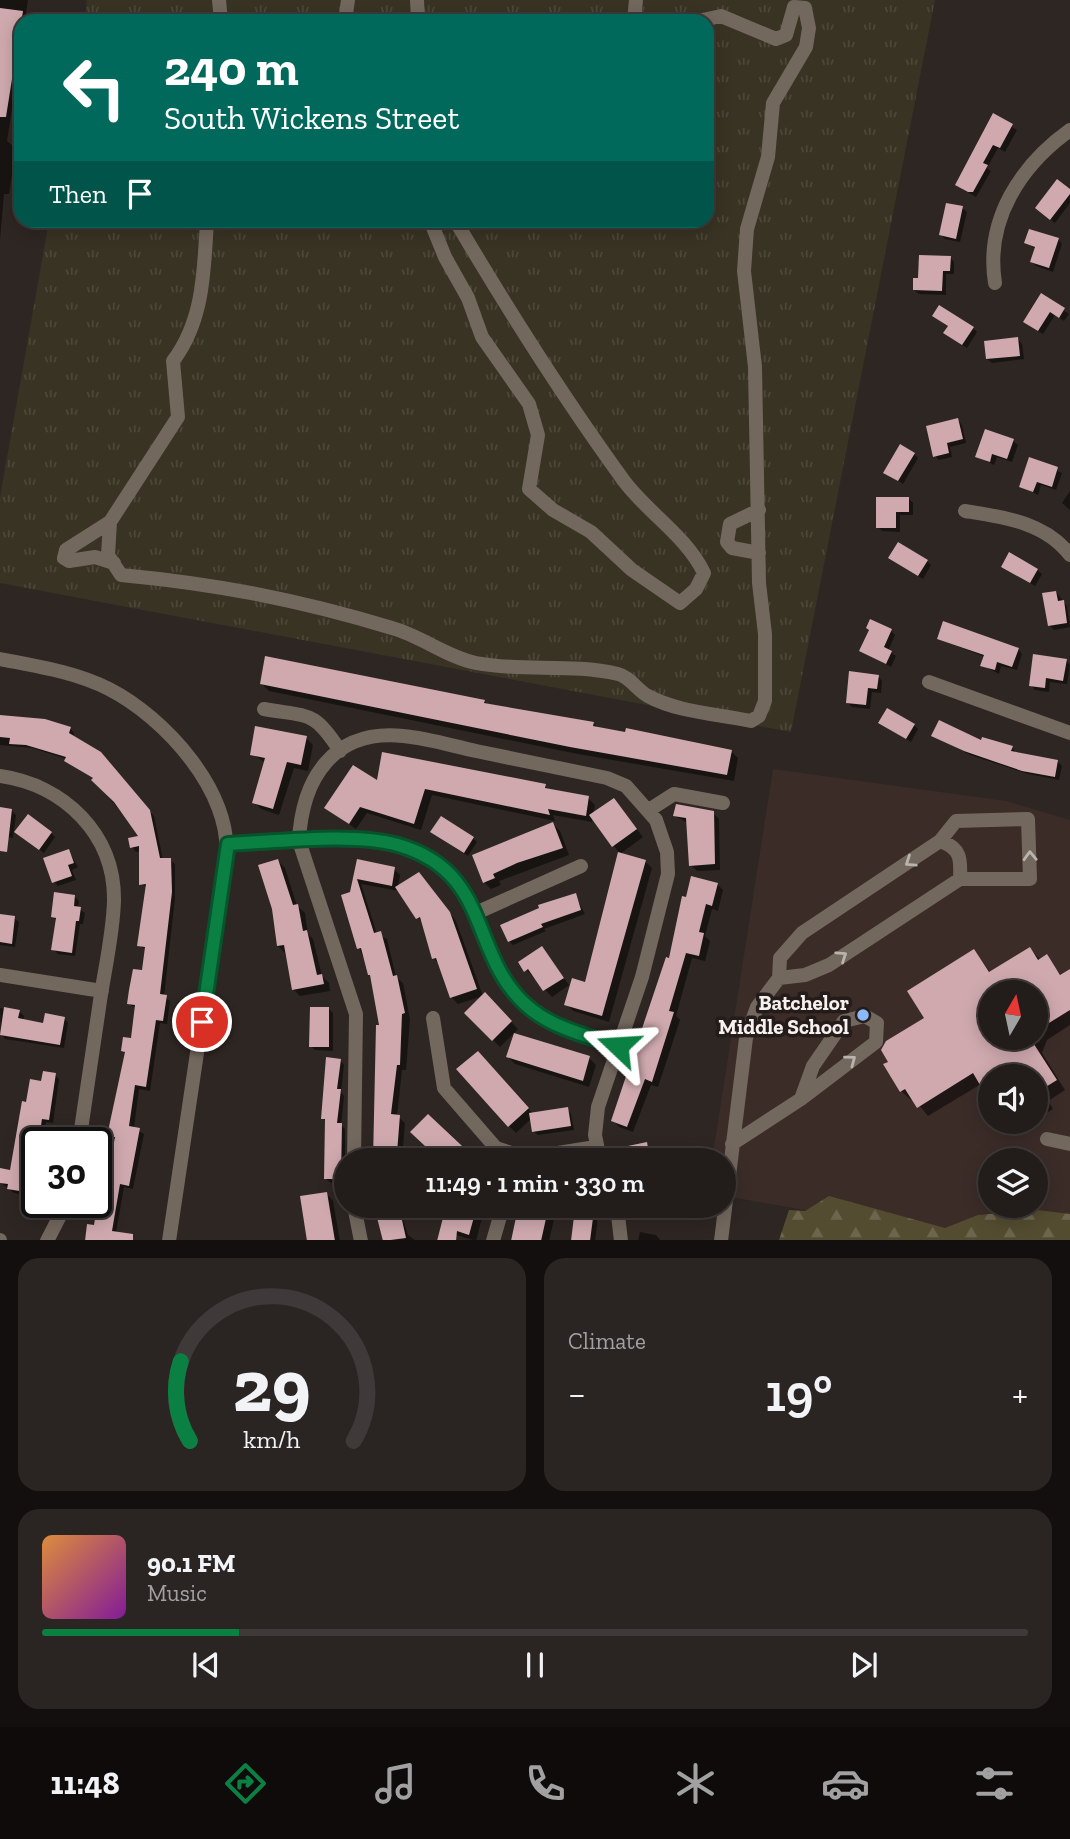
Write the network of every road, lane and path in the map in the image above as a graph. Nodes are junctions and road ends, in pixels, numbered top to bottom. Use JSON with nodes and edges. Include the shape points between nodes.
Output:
{"nodes":[{"id":1,"x":714,"y":18,"type":"edge"},
{"id":2,"x":1070,"y":130,"type":"edge"},
{"id":3,"x":206,"y":228,"type":"edge"},
{"id":4,"x":433,"y":228,"type":"edge"},
{"id":5,"x":460,"y":228,"type":"edge"},
{"id":6,"x":995,"y":283,"type":"dead end"},
{"id":7,"x":759,"y":510,"type":"junction"},
{"id":8,"x":965,"y":511,"type":"dead end"},
{"id":9,"x":110,"y":522,"type":"junction"},
{"id":10,"x":759,"y":553,"type":"junction"},
{"id":11,"x":1070,"y":555,"type":"edge"},
{"id":12,"x":114,"y":563,"type":"junction"},
{"id":13,"x":0,"y":659,"type":"edge"},
{"id":14,"x":929,"y":682,"type":"dead end"},
{"id":15,"x":264,"y":709,"type":"dead end"},
{"id":16,"x":1070,"y":733,"type":"edge"},
{"id":17,"x":340,"y":751,"type":"junction"},
{"id":18,"x":0,"y":776,"type":"edge"},
{"id":19,"x":723,"y":803,"type":"dead end"},
{"id":20,"x":649,"y":810,"type":"junction"},
{"id":21,"x":299,"y":841,"type":"junction"},
{"id":22,"x":940,"y":841,"type":"junction"},
{"id":23,"x":228,"y":844,"type":"junction"},
{"id":24,"x":581,"y":866,"type":"dead end"},
{"id":25,"x":960,"y":879,"type":"junction"},
{"id":26,"x":476,"y":913,"type":"junction"},
{"id":27,"x":0,"y":975,"type":"edge"},
{"id":28,"x":779,"y":978,"type":"junction"},
{"id":29,"x":102,"y":991,"type":"junction"},
{"id":30,"x":433,"y":1018,"type":"dead end"},
{"id":31,"x":618,"y":1046,"type":"junction"},
{"id":32,"x":801,"y":1099,"type":"junction"},
{"id":33,"x":81,"y":1127,"type":"edge"},
{"id":34,"x":1047,"y":1139,"type":"dead end"},
{"id":35,"x":732,"y":1144,"type":"junction"},
{"id":36,"x":1070,"y":1144,"type":"edge"},
{"id":37,"x":354,"y":1148,"type":"edge"},
{"id":38,"x":496,"y":1148,"type":"edge"},
{"id":39,"x":598,"y":1148,"type":"edge"},
{"id":40,"x":59,"y":1218,"type":"edge"},
{"id":41,"x":356,"y":1218,"type":"edge"},
{"id":42,"x":500,"y":1218,"type":"edge"},
{"id":43,"x":618,"y":1218,"type":"edge"},
{"id":44,"x":48,"y":1240,"type":"edge"},
{"id":45,"x":169,"y":1240,"type":"edge"},
{"id":46,"x":361,"y":1240,"type":"edge"},
{"id":47,"x":493,"y":1240,"type":"edge"},
{"id":48,"x":621,"y":1240,"type":"edge"},
{"id":49,"x":721,"y":1240,"type":"edge"}],
"edges":[{"from":1,"to":7,"type":"street","via":[[721,16],[776,39],[786,35],[794,7],[805,8],[809,28],[806,47],[773,103],[768,157],[747,229],[744,271],[755,367]]},
{"from":2,"to":6,"type":"street","via":[[1039,157],[1010,197],[992,248]]},
{"from":3,"to":9,"type":"street","via":[[199,311],[173,361],[178,417]]},
{"from":4,"to":5,"type":"street","via":[[482,337],[529,404],[538,435],[529,489],[680,603],[696,589],[704,573],[694,553],[602,451],[536,354]]},
{"from":7,"to":10,"type":"street"},
{"from":7,"to":10,"type":"street","via":[[730,524],[727,542],[732,548]]},
{"from":8,"to":11,"type":"street","via":[[1028,524]]},
{"from":9,"to":12,"type":"street","via":[[108,555]]},
{"from":9,"to":12,"type":"street","via":[[66,550],[64,558],[95,557]]},
{"from":10,"to":12,"type":"street","via":[[765,701],[759,716],[751,721],[647,696],[622,674],[575,667],[515,669],[472,662],[414,634],[324,608],[176,580],[121,575]]},
{"from":13,"to":23,"type":"street","via":[[85,679],[136,706],[178,745],[213,792]]},
{"from":14,"to":16,"type":"street"},
{"from":15,"to":17,"type":"street","via":[[315,719]]},
{"from":17,"to":20,"type":"street","via":[[359,741],[404,736],[607,778],[626,786]]},
{"from":17,"to":21,"type":"street","via":[[323,766],[306,792]]},
{"from":18,"to":29,"type":"street","via":[[35,785],[69,804],[90,825],[104,850],[114,899]]},
{"from":19,"to":20,"type":"street","via":[[674,794]]},
{"from":20,"to":31,"type":"street","via":[[664,843],[668,874],[642,978]]},
{"from":21,"to":23,"type":"street"},
{"from":21,"to":26,"type":"street","via":[[369,840],[407,848],[453,877]]},
{"from":21,"to":37,"type":"street","via":[[356,1014]]},
{"from":22,"to":25,"type":"street","via":[[954,846],[961,857]]},
{"from":25,"to":22,"type":"street","one_way":true,"via":[[1030,879],[1028,819],[956,821]]},
{"from":22,"to":28,"type":"street","one_way":true,"via":[[802,933],[779,958]]},
{"from":23,"to":45,"type":"street"},
{"from":24,"to":26,"type":"street"},
{"from":28,"to":25,"type":"street","one_way":true,"via":[[805,975],[830,965]]},
{"from":26,"to":31,"type":"street","via":[[504,981],[524,1004],[552,1022]]},
{"from":27,"to":29,"type":"street"},
{"from":28,"to":35,"type":"street","via":[[761,1000],[748,1029]]},
{"from":29,"to":33,"type":"street"},
{"from":30,"to":38,"type":"street","via":[[444,1088]]},
{"from":31,"to":39,"type":"street","via":[[598,1107]]},
{"from":32,"to":32,"type":"street","one_way":true,"via":[[876,1042],[877,1023],[865,1016],[844,1021],[813,1066]]},
{"from":32,"to":35,"type":"street"},
{"from":34,"to":36,"type":"street"},
{"from":35,"to":49,"type":"street"},
{"from":40,"to":44,"type":"street"},
{"from":41,"to":46,"type":"street"},
{"from":42,"to":47,"type":"street"},
{"from":43,"to":48,"type":"street"}]}
